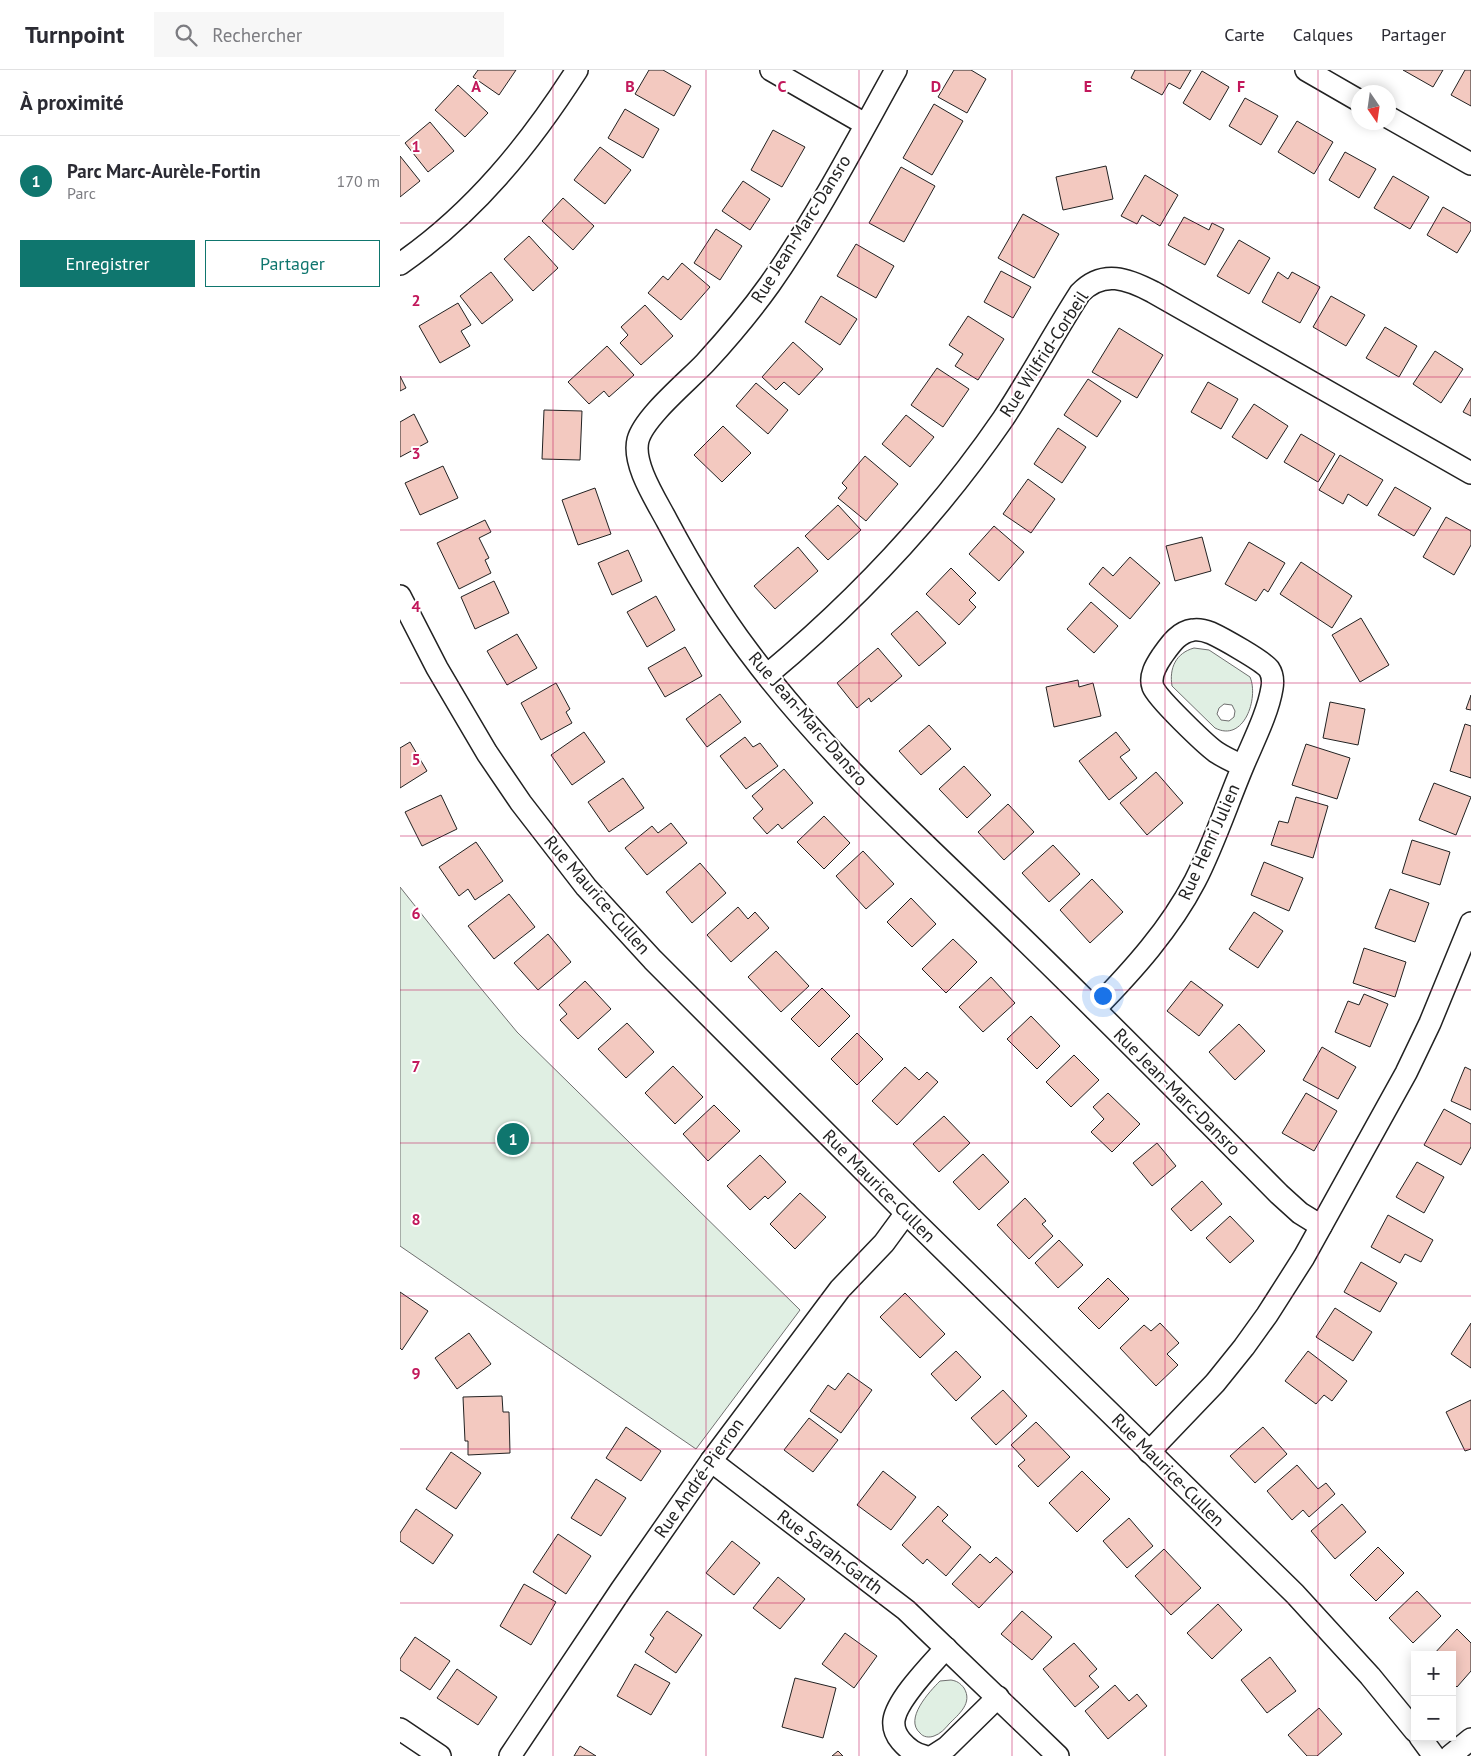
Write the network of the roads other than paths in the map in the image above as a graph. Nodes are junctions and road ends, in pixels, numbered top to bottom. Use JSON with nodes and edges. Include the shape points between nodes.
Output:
{"nodes":[{"id":1,"x":576,"y":70,"type":"edge"},
{"id":2,"x":771,"y":70,"type":"edge"},
{"id":3,"x":896,"y":70,"type":"edge"},
{"id":4,"x":1306,"y":70,"type":"edge"},
{"id":5,"x":1351,"y":96,"type":"edge"},
{"id":6,"x":1396,"y":122,"type":"edge"},
{"id":7,"x":865,"y":124,"type":"junction"},
{"id":8,"x":1471,"y":164,"type":"edge"},
{"id":9,"x":400,"y":264,"type":"edge"},
{"id":10,"x":1471,"y":473,"type":"edge"},
{"id":11,"x":400,"y":596,"type":"edge"},
{"id":12,"x":766,"y":675,"type":"junction"},
{"id":13,"x":1243,"y":766,"type":"junction"},
{"id":14,"x":1471,"y":923,"type":"edge"},
{"id":15,"x":1095,"y":1009,"type":"junction"},
{"id":16,"x":906,"y":1213,"type":"junction"},
{"id":17,"x":1321,"y":1226,"type":"junction"},
{"id":18,"x":1149,"y":1452,"type":"junction"},
{"id":19,"x":710,"y":1461,"type":"junction"},
{"id":20,"x":946,"y":1648,"type":"junction"},
{"id":21,"x":998,"y":1697,"type":"junction"},
{"id":22,"x":1411,"y":1726,"type":"edge"},
{"id":23,"x":400,"y":1729,"type":"edge"},
{"id":24,"x":1471,"y":1739,"type":"edge"},
{"id":25,"x":1423,"y":1741,"type":"edge"},
{"id":26,"x":440,"y":1756,"type":"edge"},
{"id":27,"x":510,"y":1756,"type":"edge"},
{"id":28,"x":924,"y":1756,"type":"edge"},
{"id":29,"x":933,"y":1756,"type":"edge"},
{"id":30,"x":1058,"y":1756,"type":"edge"},
{"id":31,"x":1434,"y":1756,"type":"edge"},
{"id":32,"x":1450,"y":1756,"type":"edge"}],
"edges":[{"from":1,"to":9,"type":"street","via":[[544,120],[503,172],[445,229]]},
{"from":2,"to":7,"type":"street"},
{"from":3,"to":7,"type":"street","name":"Rue Jean-Marc-Dansro"},
{"from":4,"to":5,"type":"street"},
{"from":6,"to":8,"type":"street"},
{"from":7,"to":12,"type":"street","name":"Rue Jean-Marc-Dansro","via":[[772,280],[725,340],[653,416],[638,439],[643,472],[685,553],[703,585]]},
{"from":10,"to":12,"type":"street","name":"Rue Wilfrid-Corbeil","via":[[1153,292],[1131,281],[1102,279],[1086,286],[1080,293],[1003,418],[931,513],[863,586]]},
{"from":11,"to":16,"type":"street","name":"Rue Maurice-Cullen","via":[[482,746],[568,865],[653,960]]},
{"from":12,"to":15,"type":"street","name":"Rue Jean-Marc-Dansro","via":[[854,775]]},
{"from":13,"to":13,"type":"street","name":"Rue Henri Julien","via":[[1210,747],[1159,697],[1152,686],[1152,673],[1159,661],[1174,641],[1186,632],[1211,633],[1265,665],[1272,675],[1270,698]]},
{"from":13,"to":15,"type":"street","name":"Rue Henri Julien","via":[[1203,866],[1185,898],[1136,966]]},
{"from":14,"to":17,"type":"street","via":[[1415,1055]]},
{"from":15,"to":17,"type":"street","name":"Rue Jean-Marc-Dansro","via":[[1279,1194]]},
{"from":16,"to":18,"type":"street","name":"Rue Maurice-Cullen"},
{"from":16,"to":19,"type":"street","name":"Rue André-Pierron","via":[[884,1243],[840,1289]]},
{"from":17,"to":18,"type":"street","via":[[1284,1289],[1244,1347],[1215,1383]]},
{"from":18,"to":22,"type":"street","name":"Rue Maurice-Cullen","via":[[1295,1594]]},
{"from":19,"to":20,"type":"street","name":"Rue Sarah-Garth","via":[[899,1605]]},
{"from":19,"to":27,"type":"street","name":"Rue André-Pierron"},
{"from":20,"to":21,"type":"street","name":"Rue Sarah-Garth"},
{"from":20,"to":28,"type":"street","via":[[911,1689],[894,1719],[896,1732],[903,1743]]},
{"from":21,"to":29,"type":"street","via":[[947,1748]]},
{"from":21,"to":30,"type":"street","name":"Rue Sarah-Garth"},
{"from":23,"to":26,"type":"street"},
{"from":24,"to":32,"type":"street"},
{"from":25,"to":31,"type":"street"}]}
